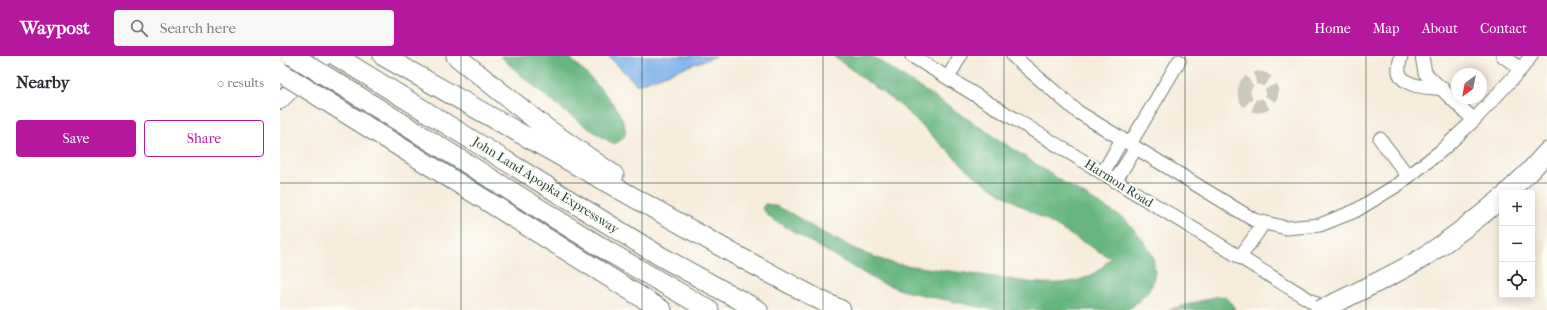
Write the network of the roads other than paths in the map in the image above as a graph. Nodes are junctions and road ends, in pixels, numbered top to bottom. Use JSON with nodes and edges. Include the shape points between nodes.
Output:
{"nodes":[{"id":1,"x":293,"y":56,"type":"edge"},
{"id":2,"x":324,"y":56,"type":"edge"},
{"id":3,"x":336,"y":56,"type":"edge"},
{"id":4,"x":383,"y":56,"type":"edge"},
{"id":5,"x":456,"y":56,"type":"edge"},
{"id":6,"x":912,"y":56,"type":"edge"},
{"id":7,"x":960,"y":56,"type":"edge"},
{"id":8,"x":1013,"y":56,"type":"edge"},
{"id":9,"x":1401,"y":56,"type":"edge"},
{"id":10,"x":1422,"y":56,"type":"edge"},
{"id":11,"x":1503,"y":56,"type":"edge"},
{"id":12,"x":1531,"y":56,"type":"edge"},
{"id":13,"x":1179,"y":61,"type":"dead end"},
{"id":14,"x":1521,"y":69,"type":"junction"},
{"id":15,"x":280,"y":72,"type":"edge"},
{"id":16,"x":948,"y":78,"type":"junction"},
{"id":17,"x":1443,"y":89,"type":"junction"},
{"id":18,"x":280,"y":101,"type":"edge"},
{"id":19,"x":1474,"y":120,"type":"junction"},
{"id":20,"x":1380,"y":139,"type":"dead end"},
{"id":21,"x":1127,"y":142,"type":"junction"},
{"id":22,"x":1547,"y":152,"type":"edge"},
{"id":23,"x":1103,"y":173,"type":"junction"},
{"id":24,"x":1408,"y":176,"type":"junction"},
{"id":25,"x":1115,"y":181,"type":"junction"},
{"id":26,"x":1510,"y":190,"type":"edge"},
{"id":27,"x":1499,"y":200,"type":"edge"},
{"id":28,"x":676,"y":221,"type":"junction"},
{"id":29,"x":1264,"y":222,"type":"junction"},
{"id":30,"x":1240,"y":257,"type":"junction"},
{"id":31,"x":1332,"y":306,"type":"edge"},
{"id":32,"x":662,"y":310,"type":"edge"},
{"id":33,"x":709,"y":310,"type":"edge"},
{"id":34,"x":758,"y":310,"type":"edge"},
{"id":35,"x":841,"y":310,"type":"edge"},
{"id":36,"x":1320,"y":310,"type":"edge"}],
"edges":[{"from":1,"to":33,"type":"highway","name":"John Land Apopka Expressway","bridge":true,"via":[[609,252]]},
{"from":2,"to":18,"type":"main road"},
{"from":3,"to":34,"type":"highway","name":"John Land Apopka Expressway","via":[[660,256]]},
{"from":4,"to":28,"type":"highway"},
{"from":5,"to":28,"type":"highway","via":[[542,124]]},
{"from":6,"to":16,"type":"street","name":"Harmon Road"},
{"from":7,"to":16,"type":"street"},
{"from":8,"to":21,"type":"street","via":[[1078,112]]},
{"from":9,"to":17,"type":"street","via":[[1399,72],[1404,79],[1411,84]]},
{"from":10,"to":17,"type":"street","via":[[1425,73]]},
{"from":11,"to":14,"type":"street"},
{"from":12,"to":14,"type":"street"},
{"from":13,"to":21,"type":"street"},
{"from":14,"to":19,"type":"street"},
{"from":15,"to":32,"type":"highway","bridge":true},
{"from":16,"to":23,"type":"street","name":"Harmon Road"},
{"from":17,"to":19,"type":"street"},
{"from":19,"to":24,"type":"street","via":[[1442,150]]},
{"from":20,"to":24,"type":"street"},
{"from":21,"to":23,"type":"street"},
{"from":21,"to":25,"type":"street"},
{"from":21,"to":29,"type":"street","via":[[1254,220]]},
{"from":22,"to":26,"type":"highway"},
{"from":23,"to":25,"type":"street","name":"Harmon Road"},
{"from":24,"to":29,"type":"street","via":[[1355,211],[1320,225],[1286,228]]},
{"from":25,"to":30,"type":"street","name":"Harmon Road"},
{"from":27,"to":31,"type":"highway","via":[[1423,258]]},
{"from":28,"to":35,"type":"highway"},
{"from":29,"to":30,"type":"street"},
{"from":30,"to":31,"type":"street","name":"Harmon Road"},
{"from":31,"to":36,"type":"highway","bridge":true}]}
